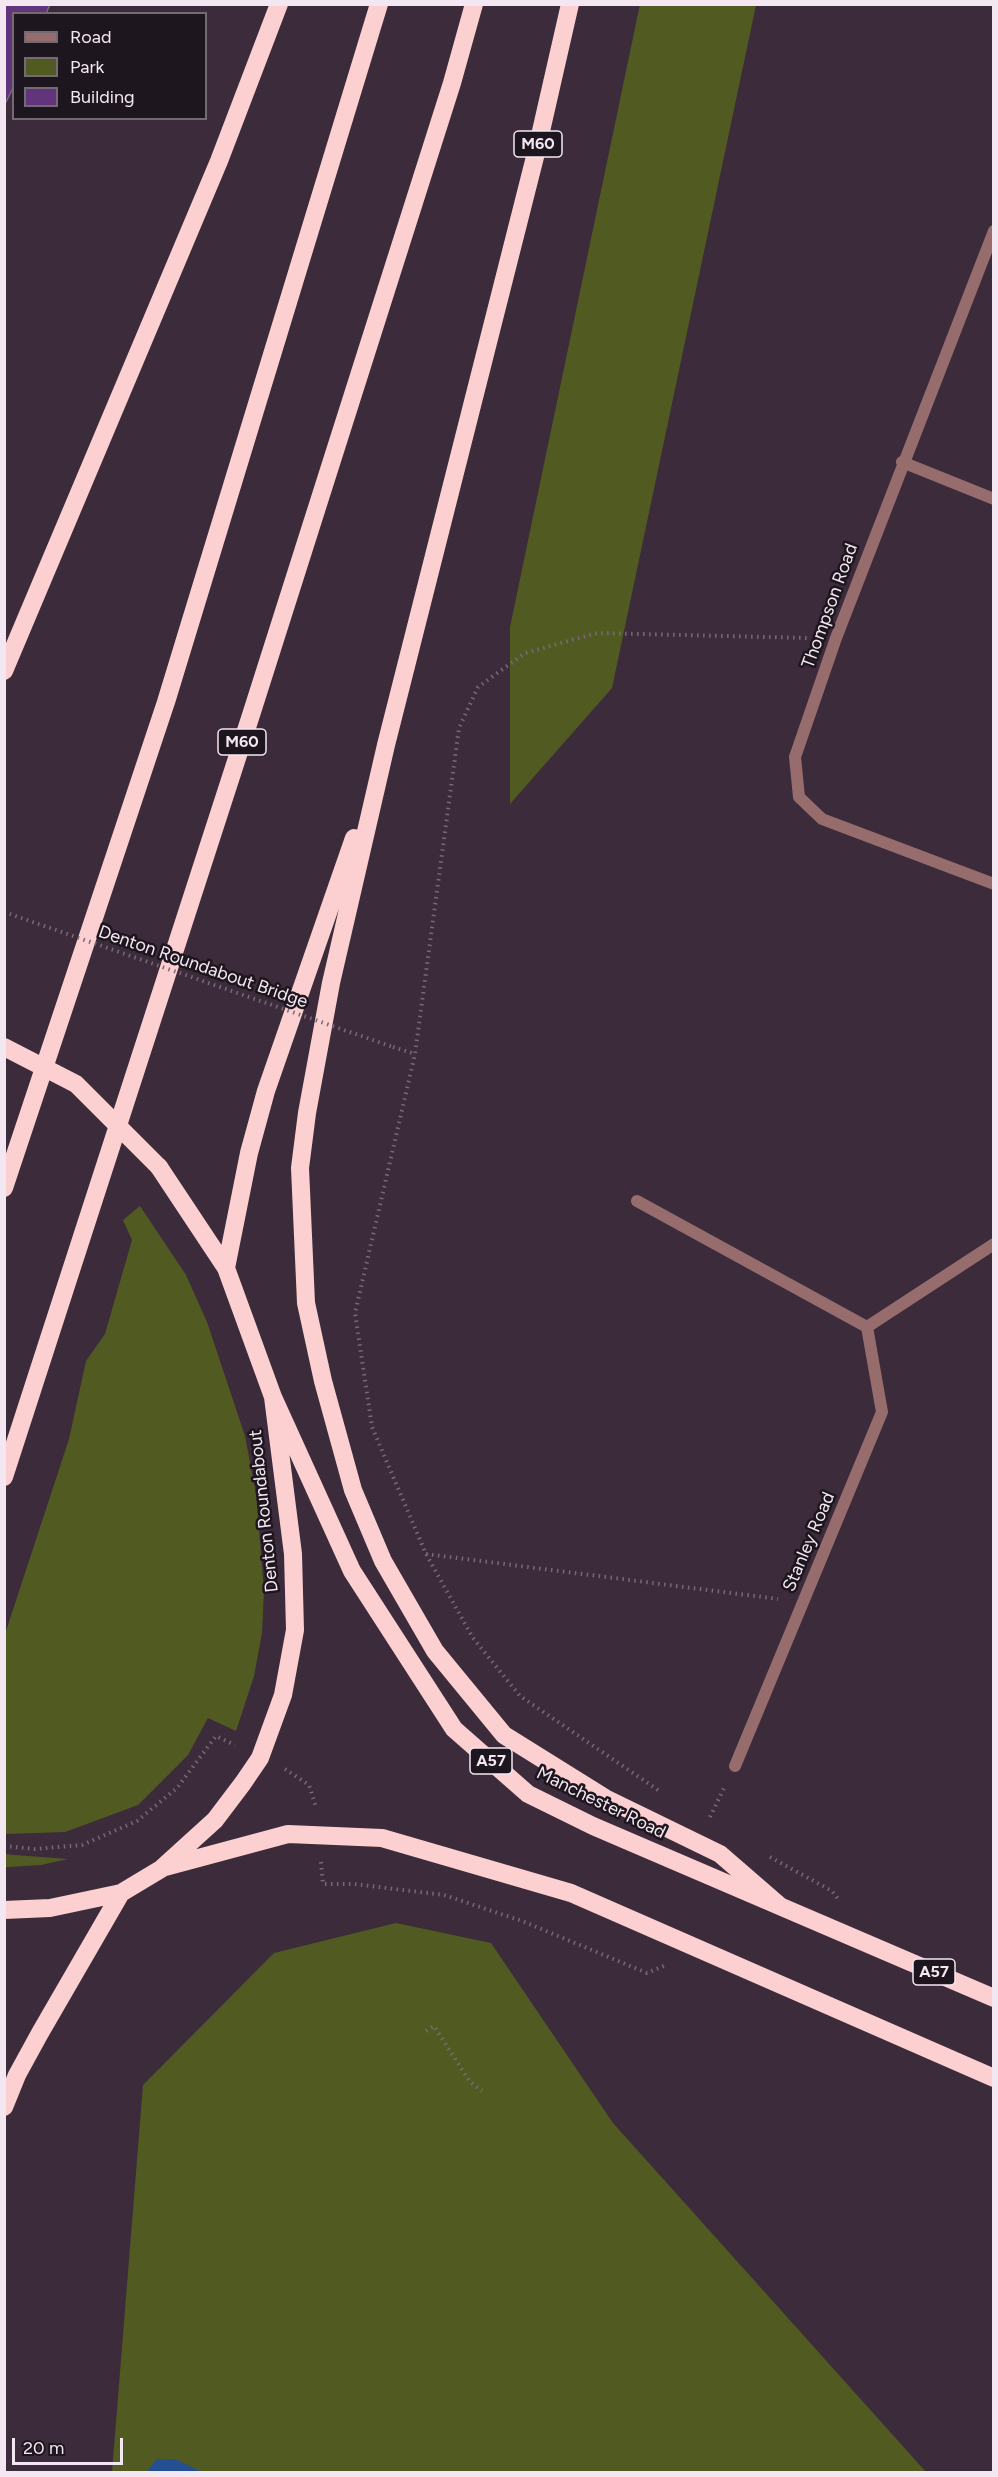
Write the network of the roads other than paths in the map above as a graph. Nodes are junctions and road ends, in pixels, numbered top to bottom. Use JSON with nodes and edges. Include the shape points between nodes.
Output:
{"nodes":[{"id":1,"x":279,"y":4,"type":"edge"},
{"id":2,"x":379,"y":4,"type":"edge"},
{"id":3,"x":474,"y":4,"type":"edge"},
{"id":4,"x":570,"y":4,"type":"edge"},
{"id":5,"x":993,"y":231,"type":"edge"},
{"id":6,"x":902,"y":462,"type":"junction"},
{"id":7,"x":993,"y":499,"type":"edge"},
{"id":8,"x":4,"y":671,"type":"edge"},
{"id":9,"x":386,"y":746,"type":"junction"},
{"id":10,"x":993,"y":884,"type":"edge"},
{"id":11,"x":4,"y":1047,"type":"edge"},
{"id":12,"x":4,"y":1188,"type":"edge"},
{"id":13,"x":637,"y":1201,"type":"dead end"},
{"id":14,"x":993,"y":1244,"type":"edge"},
{"id":15,"x":226,"y":1268,"type":"junction"},
{"id":16,"x":867,"y":1327,"type":"junction"},
{"id":17,"x":273,"y":1397,"type":"junction"},
{"id":18,"x":4,"y":1477,"type":"edge"},
{"id":19,"x":735,"y":1766,"type":"road end"},
{"id":20,"x":161,"y":1869,"type":"junction"},
{"id":21,"x":121,"y":1893,"type":"junction"},
{"id":22,"x":780,"y":1906,"type":"junction"},
{"id":23,"x":4,"y":1910,"type":"edge"},
{"id":24,"x":993,"y":1998,"type":"edge"},
{"id":25,"x":993,"y":2079,"type":"edge"},
{"id":26,"x":4,"y":2107,"type":"edge"}],
"edges":[{"from":1,"to":8,"type":"highway","via":[[219,161]]},
{"from":2,"to":12,"type":"highway","via":[[166,702]]},
{"from":3,"to":18,"type":"highway","number":"M60","via":[[269,658]]},
{"from":4,"to":9,"type":"highway","number":"M60"},
{"from":5,"to":6,"type":"street","name":"Thompson Road"},
{"from":6,"to":7,"type":"street"},
{"from":6,"to":10,"type":"street","name":"Thompson Road","via":[[795,757],[799,797],[822,819]]},
{"from":9,"to":15,"type":"highway","number":"M60","via":[[266,1091]]},
{"from":9,"to":22,"type":"highway","number":"M60","via":[[331,983],[300,1168],[306,1303],[353,1490],[382,1561],[435,1651],[504,1735],[605,1798],[720,1854]]},
{"from":11,"to":15,"type":"highway","name":"Denton Roundabout","bridge":true,"via":[[76,1084],[159,1167]]},
{"from":13,"to":16,"type":"street"},
{"from":14,"to":16,"type":"street"},
{"from":15,"to":17,"type":"highway","name":"Denton Roundabout"},
{"from":16,"to":19,"type":"street","name":"Stanley Road","via":[[882,1412]]},
{"from":17,"to":20,"type":"highway","name":"Denton Roundabout","via":[[293,1554],[295,1630],[283,1695],[260,1758],[215,1820]]},
{"from":17,"to":22,"type":"highway","name":"Manchester Road","number":"A57","via":[[352,1571],[454,1729],[528,1794]]},
{"from":20,"to":21,"type":"highway","name":"Denton Roundabout"},
{"from":20,"to":25,"type":"highway","via":[[288,1833],[381,1838],[571,1893]]},
{"from":21,"to":23,"type":"highway","name":"Denton Roundabout","via":[[50,1908]]},
{"from":21,"to":26,"type":"highway","via":[[17,2075]]},
{"from":22,"to":24,"type":"highway","name":"Manchester Road","number":"A57"}]}
